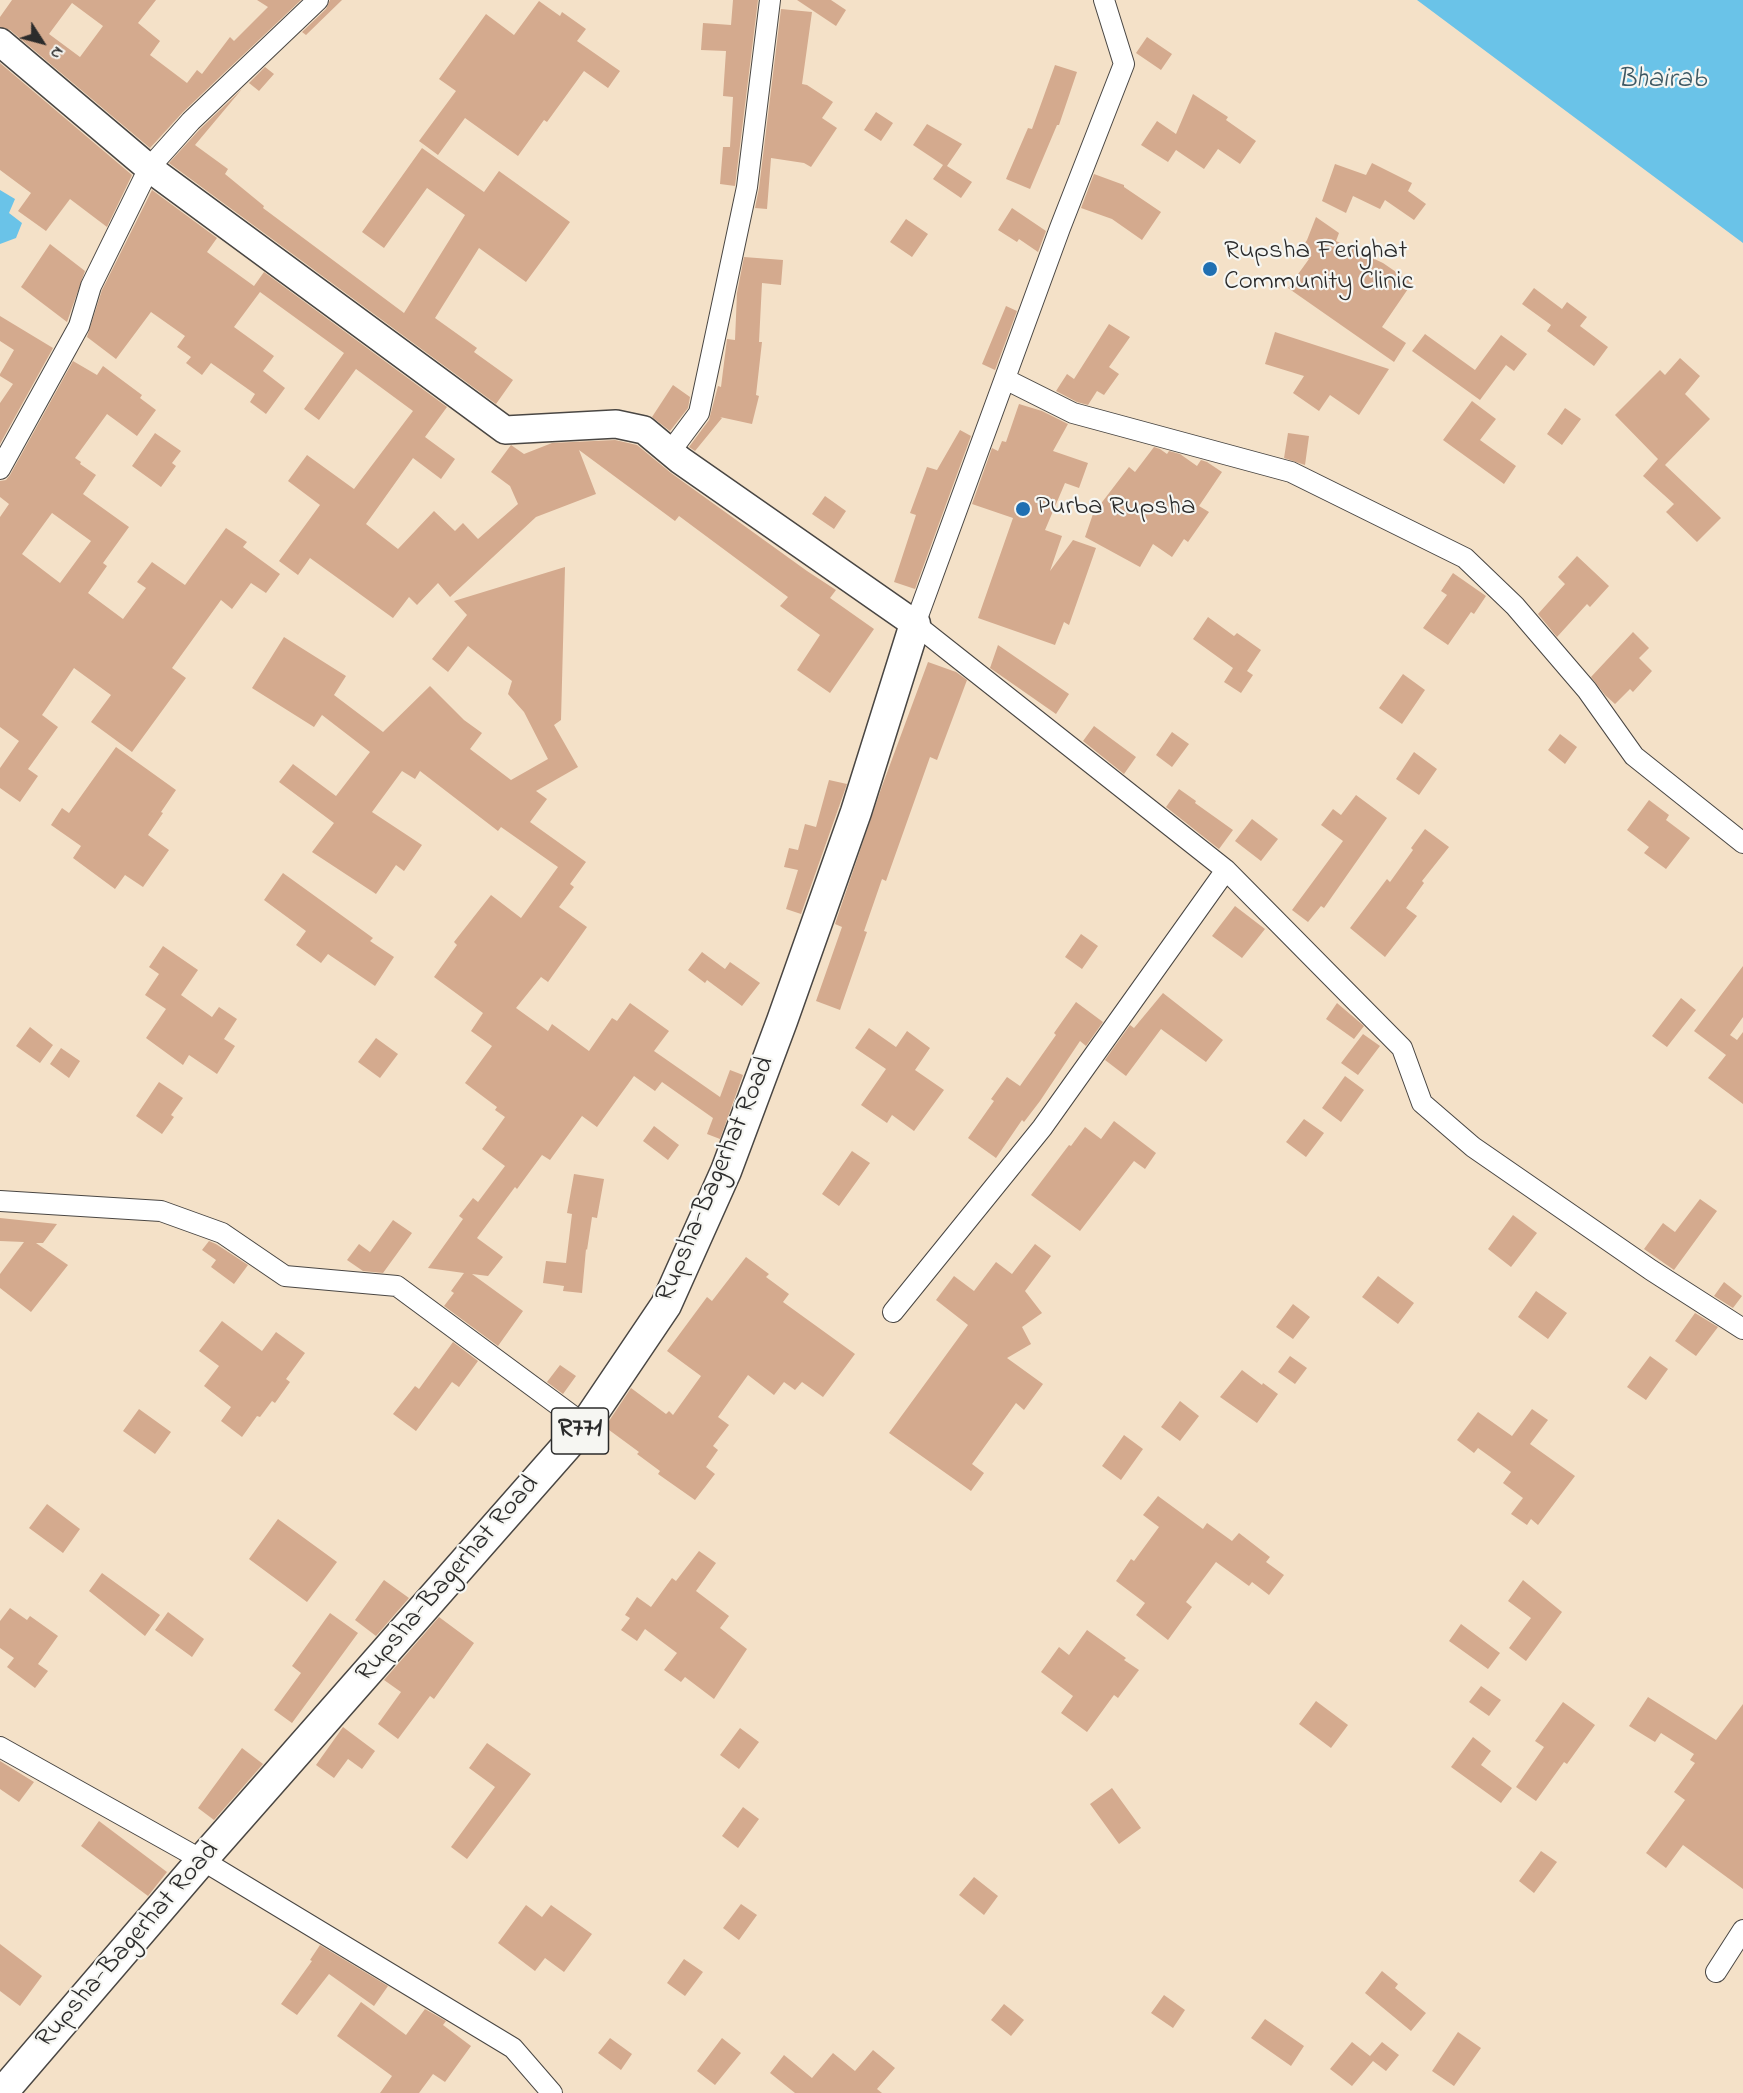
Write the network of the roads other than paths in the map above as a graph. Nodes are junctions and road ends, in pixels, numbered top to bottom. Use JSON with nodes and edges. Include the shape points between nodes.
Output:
{"nodes":[{"id":1,"x":318,"y":0,"type":"edge"},
{"id":2,"x":770,"y":0,"type":"edge"},
{"id":3,"x":1104,"y":0,"type":"edge"},
{"id":4,"x":0,"y":42,"type":"edge"},
{"id":5,"x":149,"y":168,"type":"junction"},
{"id":6,"x":1005,"y":379,"type":"junction"},
{"id":7,"x":670,"y":452,"type":"junction"},
{"id":8,"x":0,"y":469,"type":"edge"},
{"id":9,"x":915,"y":624,"type":"junction"},
{"id":10,"x":1743,"y":843,"type":"edge"},
{"id":11,"x":1226,"y":870,"type":"junction"},
{"id":12,"x":0,"y":1201,"type":"edge"},
{"id":13,"x":893,"y":1312,"type":"dead end"},
{"id":14,"x":1742,"y":1323,"type":"edge"},
{"id":15,"x":585,"y":1425,"type":"junction"},
{"id":16,"x":0,"y":1747,"type":"edge"},
{"id":17,"x":202,"y":1860,"type":"junction"},
{"id":18,"x":1743,"y":1930,"type":"edge"},
{"id":19,"x":1716,"y":1972,"type":"dead end"},
{"id":20,"x":2,"y":2093,"type":"edge"},
{"id":21,"x":552,"y":2093,"type":"edge"}],
"edges":[{"from":1,"to":5,"type":"street","via":[[191,121]]},
{"from":2,"to":7,"type":"street","via":[[747,187],[699,413]]},
{"from":3,"to":6,"type":"street","via":[[1124,64]]},
{"from":4,"to":5,"type":"main road"},
{"from":5,"to":7,"type":"main road","via":[[505,430],[616,424],[644,430]]},
{"from":5,"to":8,"type":"street","via":[[91,286],[79,326]]},
{"from":6,"to":9,"type":"street"},
{"from":6,"to":10,"type":"street","via":[[1072,413],[1291,472],[1465,558],[1515,606],[1587,690],[1634,756]]},
{"from":7,"to":9,"type":"main road"},
{"from":9,"to":11,"type":"street"},
{"from":9,"to":15,"type":"main road","name":"Rupsha-Bagerhat Road","number":"R771","via":[[848,834],[726,1171],[666,1305]]},
{"from":11,"to":13,"type":"street","via":[[1042,1128]]},
{"from":11,"to":14,"type":"street","via":[[1402,1048],[1422,1103],[1473,1147],[1651,1270]]},
{"from":12,"to":15,"type":"street","via":[[161,1211],[222,1233],[285,1276],[397,1286]]},
{"from":15,"to":17,"type":"main road","name":"Rupsha-Bagerhat Road","number":"R771"},
{"from":16,"to":17,"type":"street"},
{"from":17,"to":20,"type":"main road","name":"Rupsha-Bagerhat Road","number":"R771"},
{"from":17,"to":21,"type":"street","via":[[513,2048]]},
{"from":18,"to":19,"type":"street"}]}
